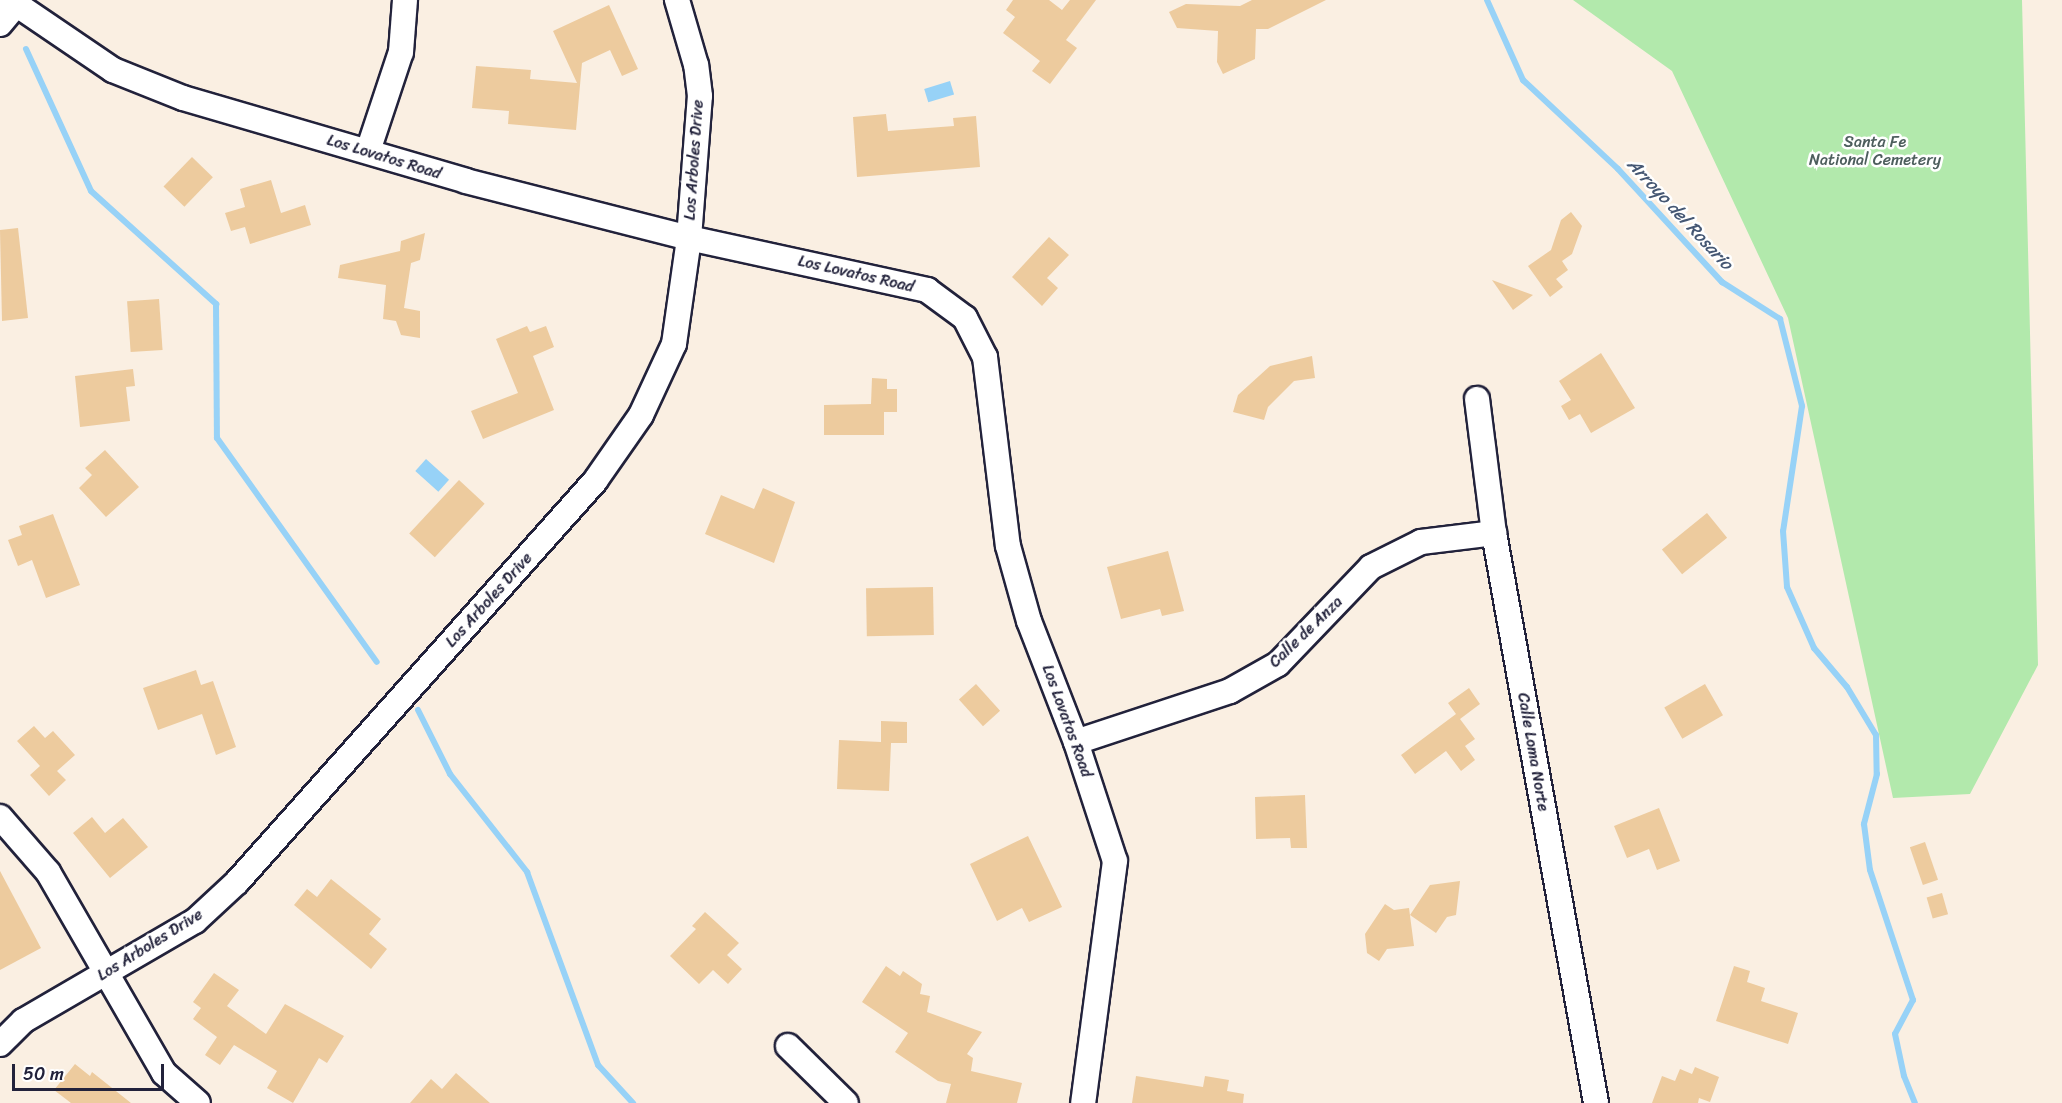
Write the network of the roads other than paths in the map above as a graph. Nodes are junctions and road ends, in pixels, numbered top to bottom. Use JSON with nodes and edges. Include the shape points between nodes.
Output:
{"nodes":[{"id":1,"x":405,"y":0,"type":"edge"},
{"id":2,"x":677,"y":0,"type":"edge"},
{"id":3,"x":13,"y":2,"type":"edge"},
{"id":4,"x":0,"y":24,"type":"edge"},
{"id":5,"x":368,"y":151,"type":"junction"},
{"id":6,"x":689,"y":238,"type":"junction"},
{"id":7,"x":1477,"y":399,"type":"dead end"},
{"id":8,"x":1494,"y":533,"type":"junction"},
{"id":9,"x":1077,"y":742,"type":"junction"},
{"id":10,"x":0,"y":817,"type":"edge"},
{"id":11,"x":106,"y":974,"type":"junction"},
{"id":12,"x":0,"y":1044,"type":"edge"},
{"id":13,"x":788,"y":1046,"type":"dead end"},
{"id":14,"x":198,"y":1103,"type":"edge"},
{"id":15,"x":846,"y":1103,"type":"edge"},
{"id":16,"x":1083,"y":1103,"type":"edge"},
{"id":17,"x":1596,"y":1103,"type":"edge"}],
"edges":[{"from":1,"to":5,"type":"street","via":[[401,52]]},
{"from":2,"to":6,"type":"street","name":"Los Arboles Drive","via":[[696,65],[699,96]]},
{"from":3,"to":4,"type":"street"},
{"from":3,"to":5,"type":"street","name":"Los Lovatos Road","via":[[83,52],[136,80],[199,103]]},
{"from":5,"to":6,"type":"street","name":"Los Lovatos Road","via":[[466,182]]},
{"from":6,"to":9,"type":"street","name":"Los Lovatos Road","via":[[927,290],[965,318],[985,357],[1008,546],[1029,621]]},
{"from":6,"to":11,"type":"street","name":"Los Arboles Drive","via":[[674,344],[641,415],[596,481],[237,882],[195,921]]},
{"from":7,"to":8,"type":"street","name":"Calle Loma Norte"},
{"from":8,"to":9,"type":"street","name":"Calle de Anza","via":[[1420,542],[1371,567],[1278,664],[1230,691]]},
{"from":8,"to":17,"type":"street","name":"Calle Loma Norte"},
{"from":9,"to":16,"type":"street","name":"Los Lovatos Road","via":[[1115,861]]},
{"from":10,"to":11,"type":"street","via":[[48,872]]},
{"from":11,"to":12,"type":"street","name":"Los Arboles Drive","via":[[23,1021]]},
{"from":11,"to":14,"type":"street","via":[[164,1073]]},
{"from":13,"to":15,"type":"street"}]}
